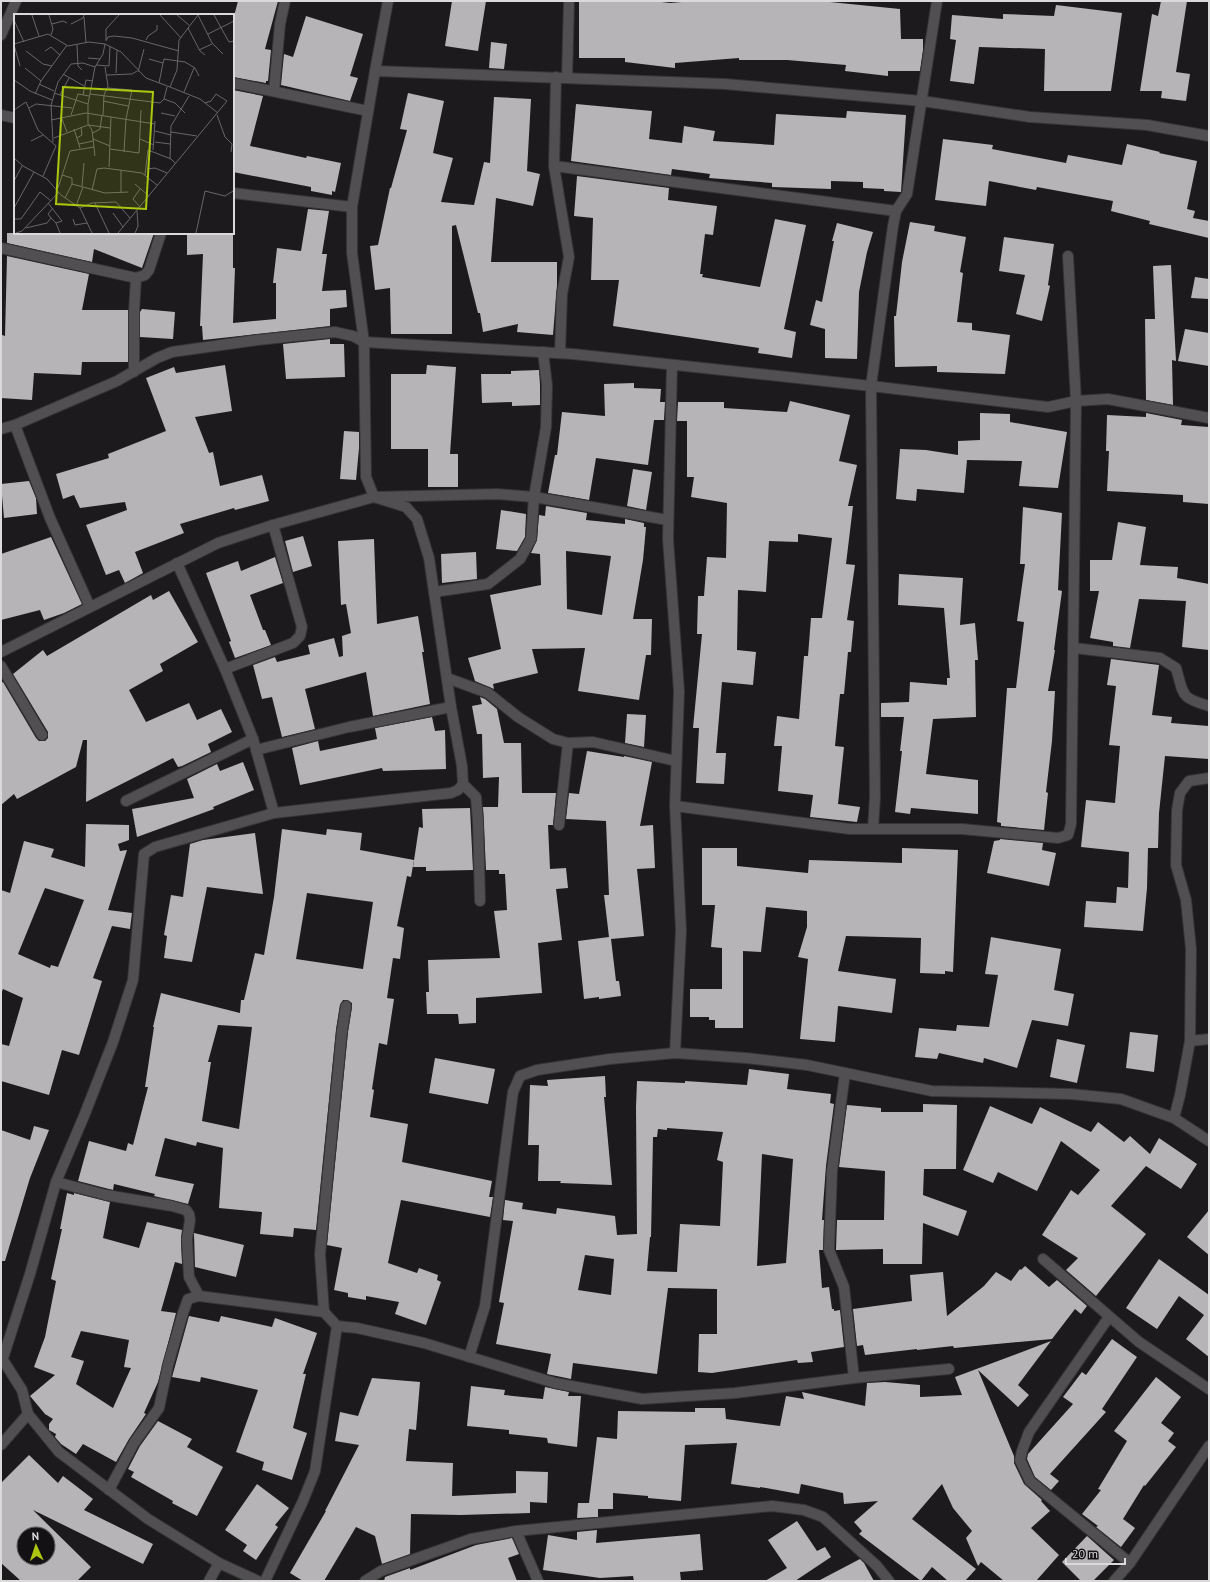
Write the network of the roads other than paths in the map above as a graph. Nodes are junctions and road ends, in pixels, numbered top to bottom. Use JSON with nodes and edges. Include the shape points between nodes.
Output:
{"nodes":[{"id":1,"x":16,"y":1,"type":"edge"},
{"id":2,"x":285,"y":1,"type":"edge"},
{"id":3,"x":388,"y":1,"type":"edge"},
{"id":4,"x":569,"y":1,"type":"edge"},
{"id":5,"x":937,"y":1,"type":"edge"},
{"id":6,"x":1,"y":35,"type":"edge"},
{"id":7,"x":375,"y":71,"type":"junction"},
{"id":8,"x":556,"y":77,"type":"junction"},
{"id":9,"x":567,"y":78,"type":"junction"},
{"id":10,"x":234,"y":83,"type":"edge"},
{"id":11,"x":274,"y":91,"type":"junction"},
{"id":12,"x":922,"y":101,"type":"junction"},
{"id":13,"x":368,"y":111,"type":"junction"},
{"id":14,"x":1,"y":115,"type":"edge"},
{"id":15,"x":14,"y":118,"type":"edge"},
{"id":16,"x":1209,"y":136,"type":"edge"},
{"id":17,"x":554,"y":166,"type":"junction"},
{"id":18,"x":234,"y":193,"type":"edge"},
{"id":19,"x":352,"y":207,"type":"junction"},
{"id":20,"x":896,"y":211,"type":"junction"},
{"id":21,"x":161,"y":234,"type":"edge"},
{"id":22,"x":1,"y":248,"type":"edge"},
{"id":23,"x":1068,"y":256,"type":"dead end"},
{"id":24,"x":136,"y":278,"type":"junction"},
{"id":25,"x":364,"y":342,"type":"junction"},
{"id":26,"x":543,"y":352,"type":"junction"},
{"id":27,"x":560,"y":353,"type":"junction"},
{"id":28,"x":672,"y":365,"type":"junction"},
{"id":29,"x":134,"y":372,"type":"junction"},
{"id":30,"x":871,"y":386,"type":"junction"},
{"id":31,"x":1076,"y":401,"type":"junction"},
{"id":32,"x":1209,"y":418,"type":"edge"},
{"id":33,"x":15,"y":426,"type":"junction"},
{"id":34,"x":1,"y":429,"type":"edge"},
{"id":35,"x":534,"y":496,"type":"junction"},
{"id":36,"x":374,"y":497,"type":"junction"},
{"id":37,"x":668,"y":520,"type":"junction"},
{"id":38,"x":273,"y":525,"type":"junction"},
{"id":39,"x":177,"y":563,"type":"junction"},
{"id":40,"x":434,"y":592,"type":"junction"},
{"id":41,"x":90,"y":607,"type":"junction"},
{"id":42,"x":1074,"y":648,"type":"junction"},
{"id":43,"x":1,"y":652,"type":"edge"},
{"id":44,"x":1,"y":666,"type":"edge"},
{"id":45,"x":225,"y":669,"type":"junction"},
{"id":46,"x":447,"y":678,"type":"junction"},
{"id":47,"x":1209,"y":706,"type":"edge"},
{"id":48,"x":451,"y":707,"type":"junction"},
{"id":49,"x":42,"y":735,"type":"dead end"},
{"id":50,"x":253,"y":739,"type":"junction"},
{"id":51,"x":568,"y":743,"type":"junction"},
{"id":52,"x":256,"y":750,"type":"junction"},
{"id":53,"x":676,"y":761,"type":"junction"},
{"id":54,"x":1209,"y":778,"type":"edge"},
{"id":55,"x":463,"y":784,"type":"junction"},
{"id":56,"x":126,"y":801,"type":"dead end"},
{"id":57,"x":675,"y":806,"type":"junction"},
{"id":58,"x":274,"y":812,"type":"junction"},
{"id":59,"x":559,"y":825,"type":"dead end"},
{"id":60,"x":873,"y":829,"type":"junction"},
{"id":61,"x":480,"y":901,"type":"dead end"},
{"id":62,"x":346,"y":1006,"type":"dead end"},
{"id":63,"x":1209,"y":1039,"type":"edge"},
{"id":64,"x":1190,"y":1041,"type":"junction"},
{"id":65,"x":675,"y":1053,"type":"junction"},
{"id":66,"x":845,"y":1073,"type":"junction"},
{"id":67,"x":1174,"y":1118,"type":"junction"},
{"id":68,"x":1209,"y":1141,"type":"edge"},
{"id":69,"x":56,"y":1182,"type":"junction"},
{"id":70,"x":1043,"y":1259,"type":"dead end"},
{"id":71,"x":199,"y":1296,"type":"junction"},
{"id":72,"x":324,"y":1312,"type":"junction"},
{"id":73,"x":1109,"y":1317,"type":"junction"},
{"id":74,"x":337,"y":1326,"type":"junction"},
{"id":75,"x":2,"y":1357,"type":"edge"},
{"id":76,"x":469,"y":1357,"type":"junction"},
{"id":77,"x":950,"y":1369,"type":"dead end"},
{"id":78,"x":854,"y":1378,"type":"junction"},
{"id":79,"x":1209,"y":1389,"type":"edge"},
{"id":80,"x":28,"y":1414,"type":"junction"},
{"id":81,"x":1,"y":1445,"type":"edge"},
{"id":82,"x":1209,"y":1446,"type":"edge"},
{"id":83,"x":109,"y":1490,"type":"junction"},
{"id":84,"x":516,"y":1530,"type":"junction"},
{"id":85,"x":1130,"y":1563,"type":"junction"},
{"id":86,"x":219,"y":1564,"type":"junction"},
{"id":87,"x":209,"y":1581,"type":"edge"},
{"id":88,"x":258,"y":1581,"type":"edge"},
{"id":89,"x":266,"y":1581,"type":"edge"},
{"id":90,"x":365,"y":1581,"type":"edge"},
{"id":91,"x":538,"y":1581,"type":"edge"},
{"id":92,"x":889,"y":1581,"type":"edge"},
{"id":93,"x":1114,"y":1581,"type":"edge"}],
"edges":[{"from":1,"to":6,"type":"street"},
{"from":2,"to":11,"type":"street","via":[[280,24]]},
{"from":3,"to":7,"type":"street"},
{"from":4,"to":9,"type":"street"},
{"from":5,"to":12,"type":"street"},
{"from":7,"to":8,"type":"street"},
{"from":7,"to":13,"type":"street"},
{"from":8,"to":9,"type":"street"},
{"from":8,"to":17,"type":"street"},
{"from":9,"to":12,"type":"street","via":[[725,84]]},
{"from":10,"to":11,"type":"street"},
{"from":11,"to":13,"type":"street"},
{"from":12,"to":16,"type":"street","via":[[1030,117],[1147,125]]},
{"from":12,"to":20,"type":"street","via":[[907,194]]},
{"from":13,"to":19,"type":"street"},
{"from":14,"to":15,"type":"street"},
{"from":17,"to":20,"type":"street"},
{"from":17,"to":27,"type":"street","via":[[569,257],[562,294]]},
{"from":18,"to":19,"type":"street"},
{"from":19,"to":25,"type":"street","via":[[352,253]]},
{"from":20,"to":30,"type":"street"},
{"from":21,"to":24,"type":"street","via":[[149,270],[145,275]]},
{"from":22,"to":24,"type":"street"},
{"from":23,"to":31,"type":"street"},
{"from":24,"to":29,"type":"street"},
{"from":25,"to":26,"type":"street"},
{"from":25,"to":29,"type":"street","via":[[353,336],[335,332],[257,340],[172,352],[156,358]]},
{"from":25,"to":36,"type":"street","via":[[366,477]]},
{"from":26,"to":27,"type":"street"},
{"from":26,"to":35,"type":"street","via":[[547,384],[546,427]]},
{"from":27,"to":28,"type":"street"},
{"from":28,"to":30,"type":"street"},
{"from":28,"to":37,"type":"street"},
{"from":29,"to":33,"type":"street"},
{"from":30,"to":31,"type":"street","via":[[1048,407]]},
{"from":30,"to":60,"type":"street","via":[[875,797]]},
{"from":31,"to":32,"type":"street","via":[[1108,399]]},
{"from":31,"to":42,"type":"street"},
{"from":33,"to":34,"type":"street"},
{"from":33,"to":41,"type":"street","via":[[50,518]]},
{"from":35,"to":36,"type":"street","via":[[497,494]]},
{"from":35,"to":37,"type":"street"},
{"from":35,"to":40,"type":"street","via":[[531,539],[520,559],[488,584]]},
{"from":36,"to":38,"type":"street"},
{"from":36,"to":40,"type":"street","via":[[406,508],[417,519],[429,558]]},
{"from":37,"to":53,"type":"street","via":[[678,691]]},
{"from":38,"to":39,"type":"street","via":[[218,543]]},
{"from":38,"to":45,"type":"street","via":[[302,627],[300,636],[293,643]]},
{"from":39,"to":41,"type":"street"},
{"from":39,"to":45,"type":"street"},
{"from":40,"to":46,"type":"street"},
{"from":41,"to":43,"type":"street"},
{"from":42,"to":47,"type":"street","via":[[1160,658],[1176,668],[1182,693],[1192,701]]},
{"from":42,"to":60,"type":"street","via":[[1071,824],[1068,835],[1058,838],[962,829]]},
{"from":44,"to":49,"type":"street"},
{"from":45,"to":50,"type":"street"},
{"from":46,"to":48,"type":"street"},
{"from":46,"to":51,"type":"street","via":[[488,693],[518,717],[553,739]]},
{"from":48,"to":52,"type":"street","via":[[350,727]]},
{"from":48,"to":55,"type":"street"},
{"from":50,"to":52,"type":"street"},
{"from":50,"to":56,"type":"street"},
{"from":51,"to":53,"type":"street","via":[[593,742]]},
{"from":51,"to":59,"type":"street"},
{"from":52,"to":58,"type":"street"},
{"from":53,"to":57,"type":"street"},
{"from":54,"to":64,"type":"street","via":[[1189,781],[1180,793],[1177,810],[1176,865],[1186,900],[1191,948]]},
{"from":55,"to":58,"type":"street","via":[[451,793]]},
{"from":55,"to":61,"type":"street","via":[[476,797]]},
{"from":57,"to":60,"type":"street","via":[[850,829]]},
{"from":57,"to":65,"type":"street","via":[[681,930]]},
{"from":58,"to":69,"type":"street","via":[[155,847],[144,854],[133,980],[113,1042]]},
{"from":62,"to":72,"type":"street","via":[[320,1254]]},
{"from":63,"to":64,"type":"street"},
{"from":64,"to":67,"type":"street"},
{"from":65,"to":66,"type":"street","via":[[807,1065]]},
{"from":65,"to":76,"type":"street","via":[[610,1059],[537,1070],[520,1076],[513,1092],[485,1306]]},
{"from":66,"to":67,"type":"street","via":[[932,1091],[1071,1094],[1121,1099]]},
{"from":66,"to":78,"type":"street","via":[[832,1171],[829,1250],[844,1287]]},
{"from":67,"to":68,"type":"street"},
{"from":69,"to":71,"type":"street","via":[[106,1195],[186,1210],[190,1220],[187,1239],[189,1277]]},
{"from":69,"to":75,"type":"street","via":[[30,1274]]},
{"from":70,"to":73,"type":"street"},
{"from":71,"to":72,"type":"street"},
{"from":71,"to":83,"type":"street","via":[[188,1300],[183,1312],[159,1408],[134,1443]]},
{"from":72,"to":74,"type":"street"},
{"from":73,"to":79,"type":"street","via":[[1139,1342]]},
{"from":73,"to":85,"type":"street","via":[[1029,1432],[1020,1460],[1030,1481]]},
{"from":74,"to":76,"type":"street","via":[[424,1343]]},
{"from":74,"to":89,"type":"street","via":[[314,1471]]},
{"from":75,"to":80,"type":"street","via":[[22,1390]]},
{"from":76,"to":78,"type":"street","via":[[554,1383],[642,1399],[735,1393]]},
{"from":77,"to":78,"type":"street"},
{"from":80,"to":81,"type":"street"},
{"from":80,"to":83,"type":"street","via":[[58,1452]]},
{"from":82,"to":85,"type":"street"},
{"from":83,"to":86,"type":"street","via":[[148,1519]]},
{"from":84,"to":90,"type":"street","via":[[472,1539],[381,1571]]},
{"from":84,"to":91,"type":"street"},
{"from":84,"to":92,"type":"street","via":[[772,1506],[804,1510],[823,1517],[877,1566]]},
{"from":85,"to":93,"type":"street"},
{"from":86,"to":87,"type":"street"},
{"from":86,"to":88,"type":"street"}]}
